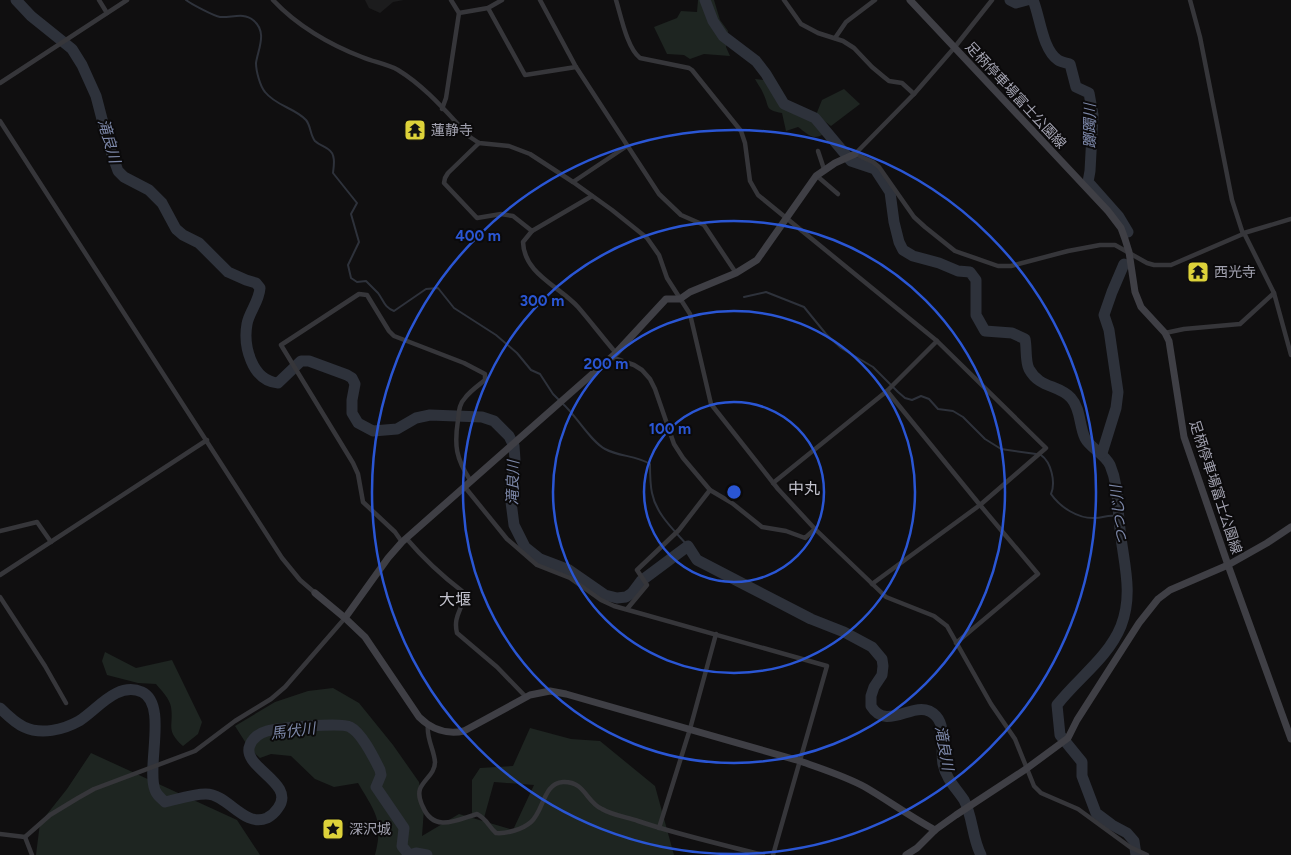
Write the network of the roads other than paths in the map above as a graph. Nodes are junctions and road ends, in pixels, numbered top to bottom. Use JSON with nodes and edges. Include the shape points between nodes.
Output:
{"nodes":[{"id":1,"x":99,"y":0,"type":"edge"},
{"id":2,"x":127,"y":0,"type":"edge"},
{"id":3,"x":273,"y":0,"type":"edge"},
{"id":4,"x":451,"y":0,"type":"edge"},
{"id":5,"x":502,"y":0,"type":"edge"},
{"id":6,"x":540,"y":0,"type":"edge"},
{"id":7,"x":616,"y":0,"type":"edge"},
{"id":8,"x":784,"y":0,"type":"edge"},
{"id":9,"x":875,"y":0,"type":"edge"},
{"id":10,"x":910,"y":0,"type":"edge"},
{"id":11,"x":992,"y":0,"type":"edge"},
{"id":12,"x":1190,"y":0,"type":"edge"},
{"id":13,"x":488,"y":8,"type":"junction"},
{"id":14,"x":107,"y":13,"type":"junction"},
{"id":15,"x":459,"y":13,"type":"junction"},
{"id":16,"x":835,"y":38,"type":"junction"},
{"id":17,"x":954,"y":48,"type":"junction"},
{"id":18,"x":576,"y":67,"type":"junction"},
{"id":19,"x":0,"y":83,"type":"edge"},
{"id":20,"x":914,"y":94,"type":"junction"},
{"id":21,"x":442,"y":109,"type":"junction"},
{"id":22,"x":0,"y":121,"type":"edge"},
{"id":23,"x":479,"y":143,"type":"junction"},
{"id":24,"x":627,"y":146,"type":"junction"},
{"id":25,"x":818,"y":152,"type":"dead end"},
{"id":26,"x":850,"y":156,"type":"junction"},
{"id":27,"x":824,"y":169,"type":"junction"},
{"id":28,"x":817,"y":176,"type":"junction"},
{"id":29,"x":573,"y":182,"type":"junction"},
{"id":30,"x":838,"y":194,"type":"dead end"},
{"id":31,"x":592,"y":196,"type":"junction"},
{"id":32,"x":787,"y":217,"type":"junction"},
{"id":33,"x":1291,"y":219,"type":"edge"},
{"id":34,"x":532,"y":231,"type":"junction"},
{"id":35,"x":1243,"y":233,"type":"junction"},
{"id":36,"x":1129,"y":252,"type":"junction"},
{"id":37,"x":736,"y":273,"type":"junction"},
{"id":38,"x":1274,"y":293,"type":"junction"},
{"id":39,"x":680,"y":299,"type":"junction"},
{"id":40,"x":1165,"y":333,"type":"junction"},
{"id":41,"x":937,"y":342,"type":"junction"},
{"id":42,"x":1291,"y":354,"type":"edge"},
{"id":43,"x":613,"y":355,"type":"junction"},
{"id":44,"x":887,"y":391,"type":"junction"},
{"id":45,"x":207,"y":440,"type":"junction"},
{"id":46,"x":467,"y":483,"type":"junction"},
{"id":47,"x":773,"y":483,"type":"junction"},
{"id":48,"x":710,"y":490,"type":"junction"},
{"id":49,"x":980,"y":505,"type":"junction"},
{"id":50,"x":1291,"y":527,"type":"edge"},
{"id":51,"x":815,"y":529,"type":"junction"},
{"id":52,"x":0,"y":531,"type":"edge"},
{"id":53,"x":404,"y":540,"type":"junction"},
{"id":54,"x":51,"y":542,"type":"junction"},
{"id":55,"x":1228,"y":565,"type":"junction"},
{"id":56,"x":0,"y":575,"type":"edge"},
{"id":57,"x":872,"y":584,"type":"junction"},
{"id":58,"x":315,"y":593,"type":"joint"},
{"id":59,"x":0,"y":597,"type":"edge"},
{"id":60,"x":627,"y":609,"type":"junction"},
{"id":61,"x":345,"y":618,"type":"junction"},
{"id":62,"x":716,"y":634,"type":"junction"},
{"id":63,"x":956,"y":643,"type":"junction"},
{"id":64,"x":526,"y":697,"type":"junction"},
{"id":65,"x":66,"y":702,"type":"dead end"},
{"id":66,"x":428,"y":725,"type":"junction"},
{"id":67,"x":690,"y":729,"type":"junction"},
{"id":68,"x":1291,"y":738,"type":"edge"},
{"id":69,"x":800,"y":760,"type":"junction"},
{"id":70,"x":1026,"y":769,"type":"junction"},
{"id":71,"x":659,"y":828,"type":"junction"},
{"id":72,"x":935,"y":830,"type":"junction"},
{"id":73,"x":0,"y":834,"type":"edge"},
{"id":74,"x":25,"y":837,"type":"junction"},
{"id":75,"x":32,"y":855,"type":"edge"},
{"id":76,"x":763,"y":855,"type":"edge"},
{"id":77,"x":773,"y":855,"type":"edge"},
{"id":78,"x":906,"y":855,"type":"edge"},
{"id":79,"x":1147,"y":855,"type":"edge"}],
"edges":[{"from":1,"to":14,"type":"street"},
{"from":2,"to":14,"type":"street"},
{"from":3,"to":21,"type":"street","via":[[296,21],[335,44],[409,77]]},
{"from":4,"to":15,"type":"street"},
{"from":5,"to":13,"type":"street"},
{"from":6,"to":18,"type":"street"},
{"from":7,"to":32,"type":"street","via":[[625,33],[637,56],[692,70],[741,131],[750,182],[758,194]]},
{"from":8,"to":16,"type":"street","via":[[801,24]]},
{"from":9,"to":16,"type":"street","via":[[846,22]]},
{"from":10,"to":17,"type":"street","name":"足柄停車場富士公園線"},
{"from":11,"to":17,"type":"street"},
{"from":12,"to":35,"type":"street","via":[[1232,200]]},
{"from":13,"to":15,"type":"street"},
{"from":13,"to":18,"type":"street","via":[[525,74]]},
{"from":14,"to":19,"type":"street"},
{"from":15,"to":21,"type":"street"},
{"from":16,"to":20,"type":"street","via":[[854,48],[889,81],[902,84]]},
{"from":17,"to":20,"type":"street"},
{"from":17,"to":36,"type":"street","name":"足柄停車場富士公園線","via":[[1108,211],[1121,228]]},
{"from":18,"to":24,"type":"street"},
{"from":20,"to":26,"type":"street"},
{"from":21,"to":23,"type":"street"},
{"from":22,"to":45,"type":"street"},
{"from":23,"to":29,"type":"street","via":[[522,150]]},
{"from":23,"to":34,"type":"street","via":[[448,173],[444,184],[477,218],[501,214],[513,216]]},
{"from":24,"to":29,"type":"street"},
{"from":24,"to":37,"type":"street","via":[[659,194],[681,215],[704,225]]},
{"from":25,"to":27,"type":"street"},
{"from":26,"to":27,"type":"street"},
{"from":26,"to":36,"type":"street","via":[[873,162],[879,167],[914,217],[955,251],[998,266],[1011,266],[1100,245],[1114,245]]},
{"from":27,"to":28,"type":"street"},
{"from":28,"to":30,"type":"street"},
{"from":28,"to":32,"type":"street"},
{"from":29,"to":31,"type":"street"},
{"from":31,"to":34,"type":"street"},
{"from":31,"to":39,"type":"street","via":[[647,238]]},
{"from":32,"to":37,"type":"street","via":[[757,260]]},
{"from":32,"to":41,"type":"street"},
{"from":33,"to":35,"type":"street"},
{"from":34,"to":43,"type":"street","via":[[523,242],[523,252],[534,269],[540,278],[578,307]]},
{"from":35,"to":36,"type":"street","via":[[1171,265],[1147,263]]},
{"from":35,"to":38,"type":"street"},
{"from":36,"to":40,"type":"street","name":"足柄停車場富士公園線","via":[[1135,292],[1141,307]]},
{"from":37,"to":39,"type":"street"},
{"from":38,"to":40,"type":"street","via":[[1240,324]]},
{"from":38,"to":42,"type":"street"},
{"from":39,"to":43,"type":"street","via":[[666,299]]},
{"from":39,"to":47,"type":"street","via":[[690,314],[711,404]]},
{"from":40,"to":55,"type":"street","name":"足柄停車場富士公園線","via":[[1184,437]]},
{"from":41,"to":44,"type":"street"},
{"from":41,"to":49,"type":"street","via":[[1046,448]]},
{"from":43,"to":46,"type":"street"},
{"from":43,"to":48,"type":"street","via":[[642,370],[650,380],[674,444]]},
{"from":44,"to":47,"type":"street"},
{"from":44,"to":49,"type":"street"},
{"from":45,"to":54,"type":"street"},
{"from":45,"to":58,"type":"street","via":[[282,558]]},
{"from":46,"to":53,"type":"street"},
{"from":46,"to":53,"type":"street","via":[[455,440],[460,405],[486,380],[485,374],[394,336],[388,332],[367,295],[363,294],[281,344],[353,463],[363,502]]},
{"from":46,"to":60,"type":"street","via":[[508,539],[537,565],[570,578],[601,600]]},
{"from":47,"to":51,"type":"street"},
{"from":48,"to":51,"type":"street","via":[[762,527],[806,538]]},
{"from":48,"to":60,"type":"street","via":[[676,534],[637,570],[647,585]]},
{"from":49,"to":57,"type":"street"},
{"from":49,"to":63,"type":"street","via":[[1038,574]]},
{"from":50,"to":55,"type":"street"},
{"from":51,"to":57,"type":"street"},
{"from":52,"to":54,"type":"street","via":[[37,522]]},
{"from":53,"to":61,"type":"street"},
{"from":53,"to":64,"type":"street","via":[[462,591],[463,602],[455,620],[457,633]]},
{"from":54,"to":56,"type":"street"},
{"from":55,"to":68,"type":"street","name":"足柄停車場富士公園線"},
{"from":55,"to":70,"type":"street","via":[[1170,590],[1158,599],[1139,623],[1068,738]]},
{"from":57,"to":63,"type":"street","via":[[886,597],[934,616],[947,626]]},
{"from":58,"to":61,"type":"street"},
{"from":59,"to":65,"type":"street"},
{"from":60,"to":62,"type":"street"},
{"from":61,"to":66,"type":"street","via":[[365,637],[412,709]]},
{"from":61,"to":74,"type":"street","via":[[271,699],[195,751],[94,789],[50,815]]},
{"from":62,"to":67,"type":"street"},
{"from":62,"to":69,"type":"street","via":[[827,666]]},
{"from":63,"to":70,"type":"street","via":[[1015,739]]},
{"from":64,"to":66,"type":"street","via":[[464,731],[448,732]]},
{"from":64,"to":67,"type":"street","via":[[550,691],[566,694]]},
{"from":66,"to":71,"type":"street","via":[[426,734],[435,763],[419,795],[424,809],[435,822],[445,824],[477,814],[484,818],[490,829],[505,834],[531,823],[554,785],[570,782],[579,786],[600,809]]},
{"from":67,"to":69,"type":"street"},
{"from":67,"to":71,"type":"street"},
{"from":69,"to":72,"type":"street","via":[[864,787]]},
{"from":69,"to":77,"type":"street"},
{"from":70,"to":72,"type":"street"},
{"from":70,"to":79,"type":"street","via":[[1034,786],[1042,793],[1078,809],[1130,847]]},
{"from":71,"to":76,"type":"street"},
{"from":72,"to":78,"type":"street"},
{"from":73,"to":74,"type":"street"},
{"from":74,"to":75,"type":"street"}]}
